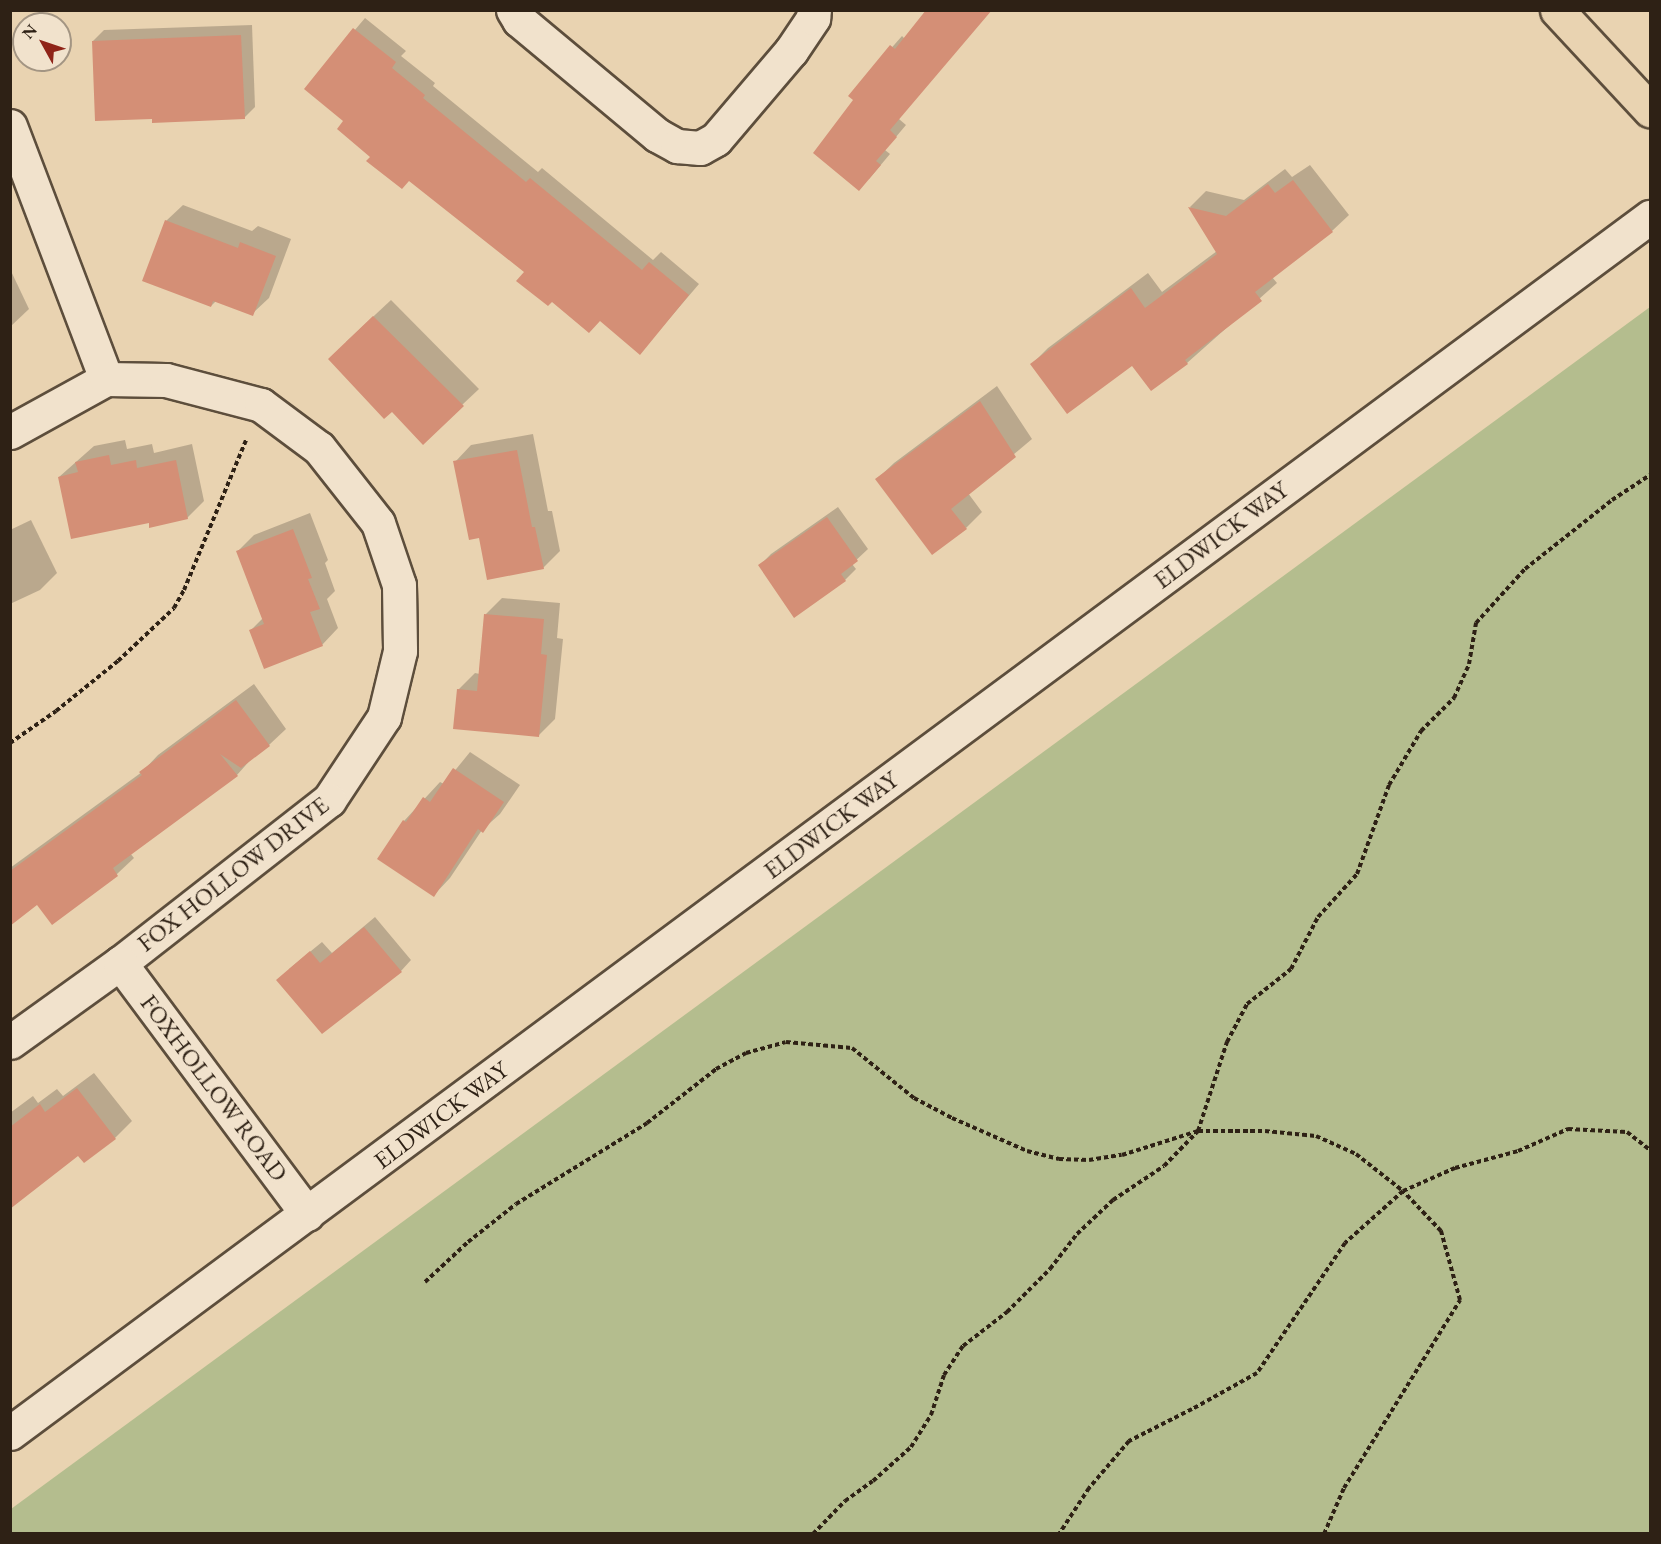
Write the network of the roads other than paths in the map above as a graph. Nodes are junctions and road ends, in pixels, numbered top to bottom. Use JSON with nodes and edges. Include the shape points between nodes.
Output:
{"nodes":[{"id":1,"x":513,"y":10,"type":"edge"},
{"id":2,"x":814,"y":10,"type":"edge"},
{"id":3,"x":1557,"y":10,"type":"edge"},
{"id":4,"x":1650,"y":110,"type":"edge"},
{"id":5,"x":10,"y":126,"type":"edge"},
{"id":6,"x":1650,"y":217,"type":"edge"},
{"id":7,"x":106,"y":379,"type":"junction"},
{"id":8,"x":10,"y":432,"type":"edge"},
{"id":9,"x":120,"y":963,"type":"junction"},
{"id":10,"x":10,"y":1042,"type":"edge"},
{"id":11,"x":307,"y":1214,"type":"junction"},
{"id":12,"x":10,"y":1433,"type":"edge"}],
"edges":[{"from":1,"to":2,"type":"street","via":[[519,20],[657,135],[677,146],[700,148],[716,139],[791,51],[813,18]]},
{"from":3,"to":4,"type":"main road"},
{"from":5,"to":7,"type":"street"},
{"from":6,"to":11,"type":"street","name":"ELDWICK WAY"},
{"from":7,"to":8,"type":"street","name":"FOX HOLLOW DRIVE"},
{"from":7,"to":9,"type":"street","name":"FOX HOLLOW DRIVE","via":[[166,380],[261,405],[319,448],[378,523],[399,585],[400,651],[384,717],[329,800]]},
{"from":9,"to":10,"type":"street","name":"FOX HOLLOW DRIVE"},
{"from":9,"to":11,"type":"street","name":"FOXHOLLOW ROAD"},
{"from":11,"to":12,"type":"street","name":"ELDWICK WAY"}]}
